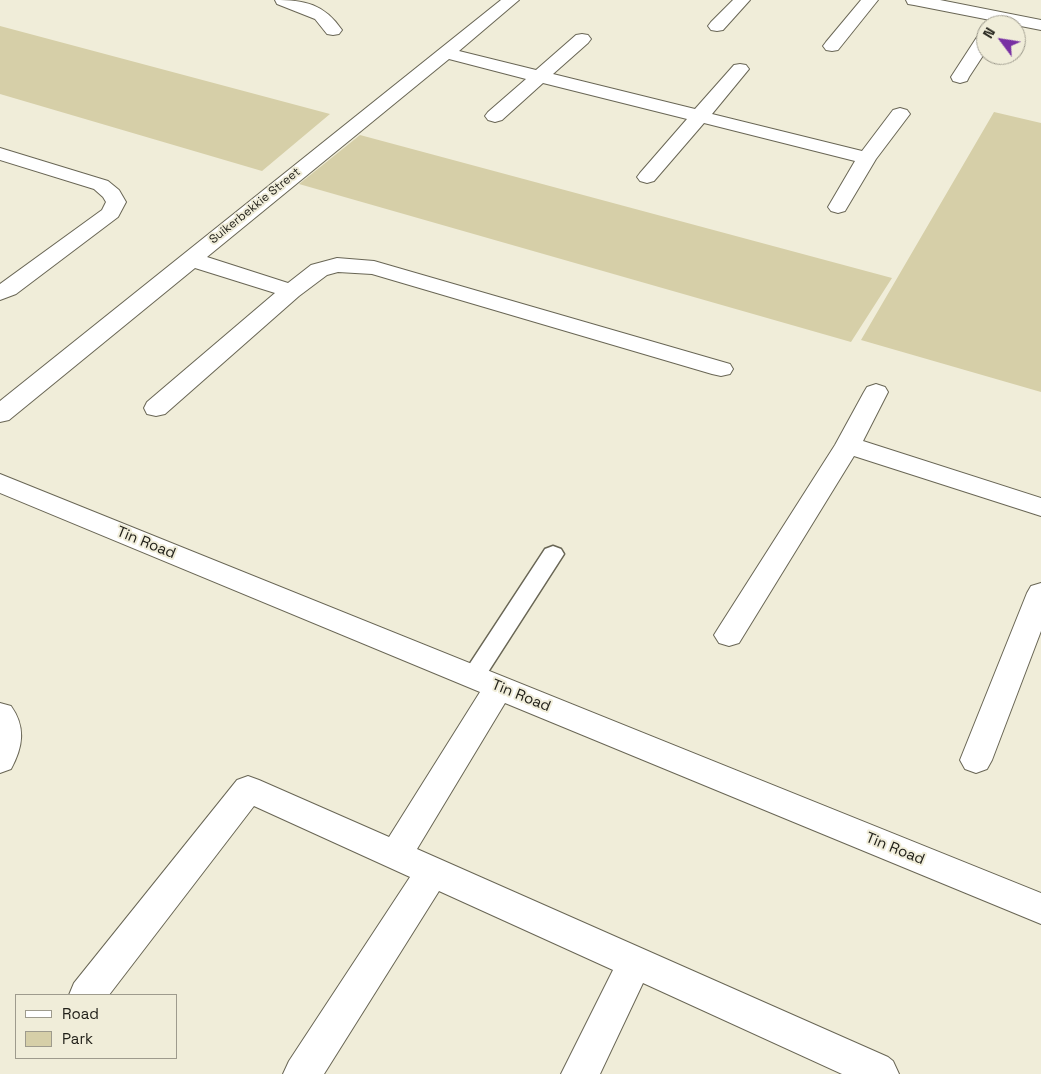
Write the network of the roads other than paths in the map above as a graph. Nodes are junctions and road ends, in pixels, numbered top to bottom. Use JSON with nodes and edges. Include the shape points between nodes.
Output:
{"nodes":[{"id":1,"x":283,"y":0,"type":"edge"},
{"id":2,"x":511,"y":0,"type":"edge"},
{"id":3,"x":742,"y":0,"type":"edge"},
{"id":4,"x":870,"y":0,"type":"edge"},
{"id":5,"x":914,"y":0,"type":"edge"},
{"id":6,"x":1010,"y":0,"type":"edge"},
{"id":7,"x":1000,"y":15,"type":"edge"},
{"id":8,"x":976,"y":16,"type":"edge"},
{"id":9,"x":1026,"y":24,"type":"edge"},
{"id":10,"x":1041,"y":25,"type":"edge"},
{"id":11,"x":717,"y":26,"type":"dead end"},
{"id":12,"x":333,"y":30,"type":"dead end"},
{"id":13,"x":582,"y":39,"type":"dead end"},
{"id":14,"x":832,"y":46,"type":"dead end"},
{"id":15,"x":976,"y":52,"type":"edge"},
{"id":16,"x":445,"y":53,"type":"junction"},
{"id":17,"x":740,"y":70,"type":"dead end"},
{"id":18,"x":539,"y":76,"type":"junction"},
{"id":19,"x":960,"y":77,"type":"dead end"},
{"id":20,"x":900,"y":114,"type":"dead end"},
{"id":21,"x":495,"y":116,"type":"dead end"},
{"id":22,"x":700,"y":116,"type":"junction"},
{"id":23,"x":0,"y":154,"type":"edge"},
{"id":24,"x":868,"y":158,"type":"junction"},
{"id":25,"x":647,"y":177,"type":"dead end"},
{"id":26,"x":838,"y":207,"type":"dead end"},
{"id":27,"x":190,"y":259,"type":"junction"},
{"id":28,"x":291,"y":291,"type":"junction"},
{"id":29,"x":0,"y":293,"type":"edge"},
{"id":30,"x":721,"y":369,"type":"dead end"},
{"id":31,"x":876,"y":392,"type":"dead end"},
{"id":32,"x":156,"y":408,"type":"dead end"},
{"id":33,"x":0,"y":414,"type":"edge"},
{"id":34,"x":848,"y":445,"type":"junction"},
{"id":35,"x":0,"y":483,"type":"edge"},
{"id":36,"x":1041,"y":507,"type":"edge"},
{"id":37,"x":553,"y":554,"type":"dead end"},
{"id":38,"x":1041,"y":593,"type":"edge"},
{"id":39,"x":729,"y":635,"type":"dead end"},
{"id":40,"x":486,"y":682,"type":"junction"},
{"id":41,"x":0,"y":715,"type":"edge"},
{"id":42,"x":0,"y":760,"type":"edge"},
{"id":43,"x":976,"y":760,"type":"dead end"},
{"id":44,"x":396,"y":854,"type":"junction"},
{"id":45,"x":433,"y":871,"type":"junction"},
{"id":46,"x":1041,"y":909,"type":"edge"},
{"id":47,"x":635,"y":962,"type":"junction"},
{"id":48,"x":87,"y":994,"type":"edge"},
{"id":49,"x":302,"y":1074,"type":"edge"},
{"id":50,"x":580,"y":1074,"type":"edge"},
{"id":51,"x":880,"y":1074,"type":"edge"}],
"edges":[{"from":1,"to":12,"type":"street","via":[[321,15]]},
{"from":2,"to":16,"type":"street","name":"Suikerbekkie Street"},
{"from":3,"to":11,"type":"street"},
{"from":4,"to":14,"type":"street"},
{"from":5,"to":8,"type":"street"},
{"from":6,"to":7,"type":"street"},
{"from":9,"to":10,"type":"street"},
{"from":13,"to":18,"type":"street"},
{"from":15,"to":19,"type":"street"},
{"from":16,"to":18,"type":"street"},
{"from":16,"to":27,"type":"street","name":"Suikerbekkie Street"},
{"from":17,"to":22,"type":"street"},
{"from":18,"to":21,"type":"street"},
{"from":18,"to":22,"type":"street"},
{"from":20,"to":24,"type":"street"},
{"from":22,"to":24,"type":"street"},
{"from":22,"to":25,"type":"street"},
{"from":23,"to":29,"type":"street","via":[[101,185],[116,202],[111,213]]},
{"from":24,"to":26,"type":"street"},
{"from":27,"to":28,"type":"street"},
{"from":27,"to":33,"type":"street","name":"Suikerbekkie Street"},
{"from":28,"to":30,"type":"street","via":[[319,270],[337,265],[374,268]]},
{"from":28,"to":32,"type":"street"},
{"from":31,"to":34,"type":"street"},
{"from":34,"to":36,"type":"street"},
{"from":34,"to":39,"type":"street"},
{"from":35,"to":40,"type":"street","name":"Tin Road"},
{"from":37,"to":40,"type":"lane"},
{"from":38,"to":43,"type":"street"},
{"from":40,"to":44,"type":"street"},
{"from":40,"to":46,"type":"street","name":"Tin Road"},
{"from":41,"to":42,"type":"street","via":[[7,736]]},
{"from":44,"to":45,"type":"street"},
{"from":44,"to":48,"type":"street","via":[[248,789]]},
{"from":45,"to":47,"type":"street"},
{"from":45,"to":49,"type":"street"},
{"from":47,"to":50,"type":"street"},
{"from":47,"to":51,"type":"street"}]}
